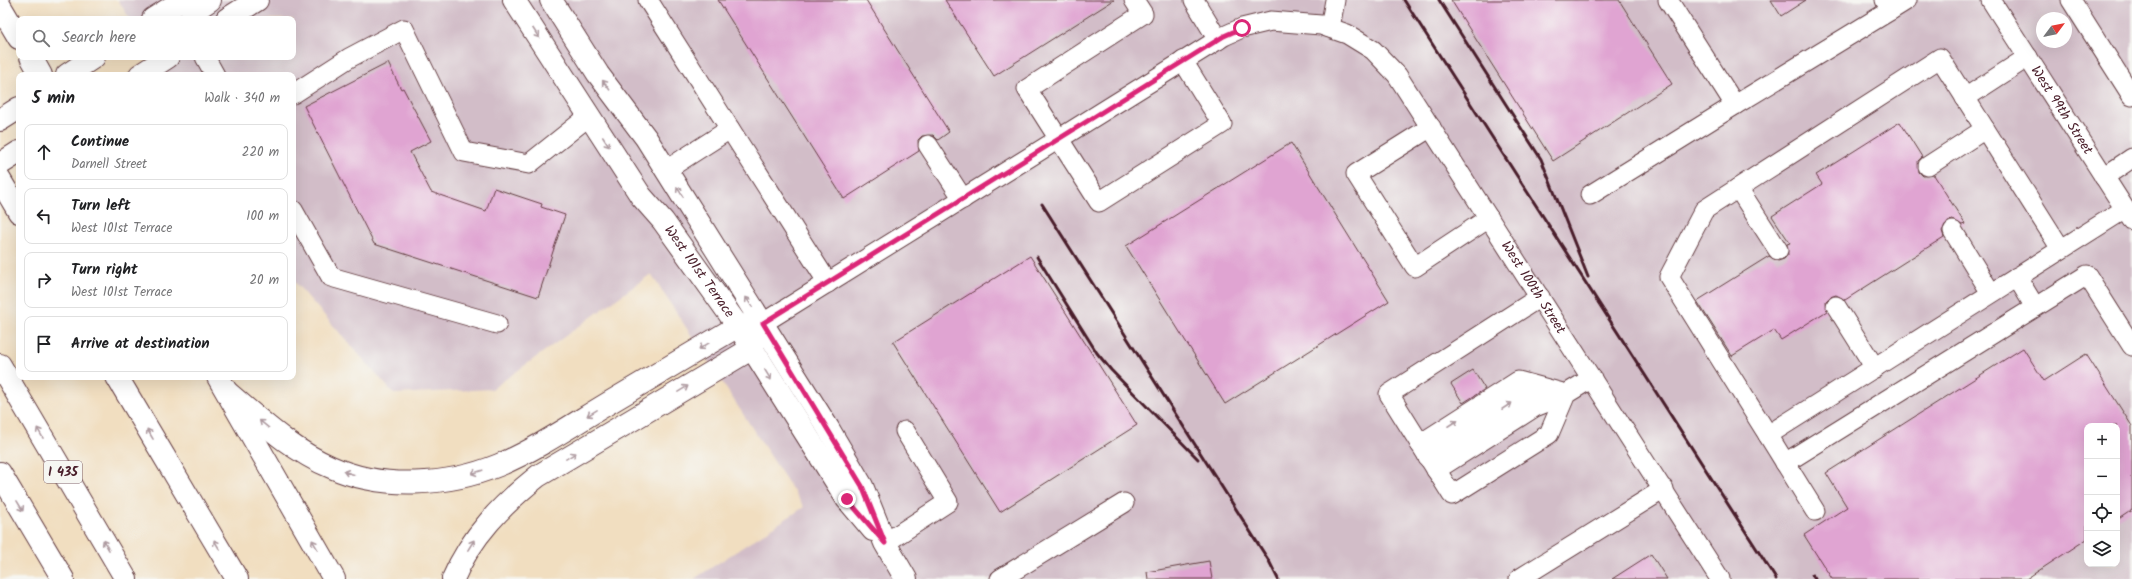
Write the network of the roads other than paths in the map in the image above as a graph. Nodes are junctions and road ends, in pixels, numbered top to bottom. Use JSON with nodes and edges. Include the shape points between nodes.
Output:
{"nodes":[{"id":1,"x":183,"y":0,"type":"edge"},
{"id":2,"x":210,"y":0,"type":"edge"},
{"id":3,"x":257,"y":0,"type":"edge"},
{"id":4,"x":514,"y":0,"type":"edge"},
{"id":5,"x":551,"y":0,"type":"edge"},
{"id":6,"x":648,"y":0,"type":"edge"},
{"id":7,"x":1134,"y":0,"type":"edge"},
{"id":8,"x":1194,"y":0,"type":"edge"},
{"id":9,"x":1335,"y":0,"type":"edge"},
{"id":10,"x":1668,"y":0,"type":"edge"},
{"id":11,"x":1907,"y":0,"type":"edge"},
{"id":12,"x":2071,"y":0,"type":"edge"},
{"id":13,"x":1993,"y":1,"type":"edge"},
{"id":14,"x":1888,"y":5,"type":"edge"},
{"id":15,"x":0,"y":6,"type":"edge"},
{"id":16,"x":158,"y":16,"type":"edge"},
{"id":17,"x":192,"y":16,"type":"edge"},
{"id":18,"x":232,"y":16,"type":"edge"},
{"id":19,"x":1325,"y":26,"type":"junction"},
{"id":20,"x":16,"y":34,"type":"edge"},
{"id":21,"x":1218,"y":40,"type":"junction"},
{"id":22,"x":2028,"y":57,"type":"junction"},
{"id":23,"x":32,"y":60,"type":"edge"},
{"id":24,"x":90,"y":60,"type":"edge"},
{"id":25,"x":163,"y":60,"type":"edge"},
{"id":26,"x":207,"y":60,"type":"edge"},
{"id":27,"x":1183,"y":61,"type":"junction"},
{"id":28,"x":39,"y":72,"type":"edge"},
{"id":29,"x":72,"y":72,"type":"edge"},
{"id":30,"x":145,"y":72,"type":"edge"},
{"id":31,"x":213,"y":72,"type":"edge"},
{"id":32,"x":296,"y":92,"type":"edge"},
{"id":33,"x":2132,"y":96,"type":"edge"},
{"id":34,"x":1965,"y":98,"type":"junction"},
{"id":35,"x":1735,"y":105,"type":"junction"},
{"id":36,"x":16,"y":110,"type":"edge"},
{"id":37,"x":590,"y":116,"type":"junction"},
{"id":38,"x":0,"y":120,"type":"edge"},
{"id":39,"x":1431,"y":127,"type":"junction"},
{"id":40,"x":1985,"y":129,"type":"junction"},
{"id":41,"x":730,"y":130,"type":"junction"},
{"id":42,"x":1058,"y":139,"type":"junction"},
{"id":43,"x":928,"y":146,"type":"dead end"},
{"id":44,"x":16,"y":154,"type":"edge"},
{"id":45,"x":2132,"y":158,"type":"edge"},
{"id":46,"x":0,"y":164,"type":"edge"},
{"id":47,"x":1928,"y":166,"type":"dead end"},
{"id":48,"x":666,"y":170,"type":"junction"},
{"id":49,"x":2104,"y":177,"type":"junction"},
{"id":50,"x":0,"y":180,"type":"edge"},
{"id":51,"x":1738,"y":188,"type":"junction"},
{"id":52,"x":1590,"y":195,"type":"dead end"},
{"id":53,"x":963,"y":199,"type":"junction"},
{"id":54,"x":16,"y":207,"type":"edge"},
{"id":55,"x":296,"y":215,"type":"edge"},
{"id":56,"x":2128,"y":215,"type":"edge"},
{"id":57,"x":1489,"y":218,"type":"junction"},
{"id":58,"x":1953,"y":231,"type":"dead end"},
{"id":59,"x":2061,"y":249,"type":"junction"},
{"id":60,"x":1778,"y":250,"type":"dead end"},
{"id":61,"x":2017,"y":277,"type":"junction"},
{"id":62,"x":828,"y":283,"type":"junction"},
{"id":63,"x":1992,"y":293,"type":"junction"},
{"id":64,"x":1540,"y":297,"type":"junction"},
{"id":65,"x":1836,"y":306,"type":"dead end"},
{"id":66,"x":2035,"y":307,"type":"junction"},
{"id":67,"x":763,"y":323,"type":"junction"},
{"id":68,"x":497,"y":324,"type":"dead end"},
{"id":69,"x":738,"y":326,"type":"junction"},
{"id":70,"x":2132,"y":346,"type":"edge"},
{"id":71,"x":751,"y":349,"type":"junction"},
{"id":72,"x":0,"y":365,"type":"edge"},
{"id":73,"x":1875,"y":368,"type":"junction"},
{"id":74,"x":1592,"y":378,"type":"junction"},
{"id":75,"x":119,"y":380,"type":"edge"},
{"id":76,"x":223,"y":385,"type":"edge"},
{"id":77,"x":1566,"y":394,"type":"junction"},
{"id":78,"x":905,"y":431,"type":"dead end"},
{"id":79,"x":1768,"y":435,"type":"junction"},
{"id":80,"x":1428,"y":457,"type":"junction"},
{"id":81,"x":1785,"y":463,"type":"junction"},
{"id":82,"x":0,"y":472,"type":"edge"},
{"id":83,"x":1664,"y":489,"type":"junction"},
{"id":84,"x":1124,"y":503,"type":"dead end"},
{"id":85,"x":1815,"y":511,"type":"dead end"},
{"id":86,"x":885,"y":543,"type":"junction"},
{"id":87,"x":63,"y":579,"type":"edge"},
{"id":88,"x":126,"y":579,"type":"edge"},
{"id":89,"x":237,"y":579,"type":"edge"},
{"id":90,"x":334,"y":579,"type":"edge"},
{"id":91,"x":453,"y":579,"type":"edge"},
{"id":92,"x":906,"y":579,"type":"edge"},
{"id":93,"x":1000,"y":579,"type":"edge"},
{"id":94,"x":1519,"y":579,"type":"edge"},
{"id":95,"x":1720,"y":579,"type":"edge"}],
"edges":[{"from":1,"to":16,"type":"main road"},
{"from":2,"to":17,"type":"main road","via":[[195,10]]},
{"from":3,"to":18,"type":"main road"},
{"from":4,"to":37,"type":"main road","name":"West 101st Terrace","one_way":true},
{"from":48,"to":5,"type":"main road","name":"West 101st Terrace","one_way":true,"via":[[646,138],[598,74]]},
{"from":6,"to":41,"type":"street"},
{"from":7,"to":42,"type":"street","via":[[1142,14],[1027,89]]},
{"from":8,"to":21,"type":"street"},
{"from":9,"to":19,"type":"street"},
{"from":10,"to":35,"type":"street"},
{"from":11,"to":14,"type":"street"},
{"from":12,"to":33,"type":"street"},
{"from":13,"to":22,"type":"street","name":"West 99th Street"},
{"from":14,"to":35,"type":"street"},
{"from":15,"to":20,"type":"main road"},
{"from":19,"to":21,"type":"street","name":"West 100th Street","via":[[1272,21],[1242,28]]},
{"from":19,"to":39,"type":"street","name":"West 100th Street","via":[[1346,34],[1373,50],[1397,74]]},
{"from":21,"to":27,"type":"street","name":"West 100th Street"},
{"from":22,"to":34,"type":"street"},
{"from":22,"to":49,"type":"street","name":"West 99th Street"},
{"from":23,"to":28,"type":"main road"},
{"from":24,"to":29,"type":"main road"},
{"from":25,"to":30,"type":"main road"},
{"from":26,"to":31,"type":"street"},
{"from":27,"to":42,"type":"street","name":"West 100th Street"},
{"from":27,"to":42,"type":"street","via":[[1222,124],[1099,202]]},
{"from":32,"to":37,"type":"street","via":[[349,58],[404,29],[464,152],[529,164]]},
{"from":34,"to":40,"type":"street"},
{"from":34,"to":51,"type":"street","via":[[1940,58]]},
{"from":35,"to":52,"type":"street"},
{"from":36,"to":38,"type":"main road"},
{"from":37,"to":69,"type":"main road","name":"West 101st Terrace","one_way":true,"via":[[641,196],[663,221]]},
{"from":39,"to":57,"type":"street","name":"West 100th Street"},
{"from":39,"to":57,"type":"street","via":[[1356,174],[1415,267]]},
{"from":40,"to":47,"type":"street"},
{"from":40,"to":59,"type":"street"},
{"from":41,"to":48,"type":"street"},
{"from":41,"to":62,"type":"street"},
{"from":42,"to":53,"type":"street","name":"West 100th Street"},
{"from":43,"to":53,"type":"street"},
{"from":44,"to":46,"type":"main road"},
{"from":45,"to":49,"type":"street"},
{"from":67,"to":48,"type":"main road","name":"West 101st Terrace","one_way":true},
{"from":49,"to":56,"type":"street","name":"West 99th Street"},
{"from":50,"to":54,"type":"main road"},
{"from":51,"to":60,"type":"street"},
{"from":51,"to":79,"type":"street","via":[[1704,210],[1669,277]]},
{"from":53,"to":62,"type":"street","name":"West 100th Street"},
{"from":55,"to":68,"type":"street","via":[[332,276]]},
{"from":56,"to":59,"type":"street"},
{"from":57,"to":64,"type":"street","name":"West 100th Street"},
{"from":58,"to":63,"type":"street"},
{"from":59,"to":61,"type":"street"},
{"from":61,"to":63,"type":"street"},
{"from":61,"to":66,"type":"street"},
{"from":62,"to":67,"type":"street","name":"West 100th Street"},
{"from":63,"to":73,"type":"street"},
{"from":64,"to":74,"type":"street","name":"West 100th Street"},
{"from":64,"to":80,"type":"street","via":[[1389,394]]},
{"from":65,"to":73,"type":"street"},
{"from":66,"to":70,"type":"street","via":[[2087,275]]},
{"from":66,"to":81,"type":"street"},
{"from":67,"to":69,"type":"main road"},
{"from":67,"to":71,"type":"main road"},
{"from":67,"to":86,"type":"main road","name":"West 101st Terrace","via":[[862,486]]},
{"from":69,"to":71,"type":"main road","name":"West 101st Terrace"},
{"from":69,"to":76,"type":"main road","one_way":true,"via":[[525,452],[499,465],[441,481],[407,483],[378,480],[332,468],[294,448]]},
{"from":71,"to":86,"type":"main road","name":"West 101st Terrace","one_way":true,"via":[[847,499]]},
{"from":91,"to":71,"type":"main road","one_way":true,"via":[[460,562],[476,537],[515,494],[538,476]]},
{"from":88,"to":72,"type":"main road","number":"I 435","one_way":true},
{"from":73,"to":79,"type":"street"},
{"from":74,"to":77,"type":"street"},
{"from":74,"to":83,"type":"street","name":"West 100th Street"},
{"from":89,"to":75,"type":"main road","one_way":true},
{"from":90,"to":76,"type":"main road","one_way":true},
{"from":77,"to":80,"type":"street"},
{"from":80,"to":77,"type":"street","one_way":true,"via":[[1518,381]]},
{"from":77,"to":80,"type":"street","via":[[1549,434],[1452,495]]},
{"from":78,"to":86,"type":"street","via":[[948,502]]},
{"from":79,"to":81,"type":"street"},
{"from":81,"to":85,"type":"street"},
{"from":82,"to":87,"type":"main road","one_way":true},
{"from":83,"to":94,"type":"street"},
{"from":83,"to":95,"type":"street","name":"West 100th Street"},
{"from":84,"to":93,"type":"street"},
{"from":86,"to":92,"type":"main road","name":"West 101st Terrace"}]}
